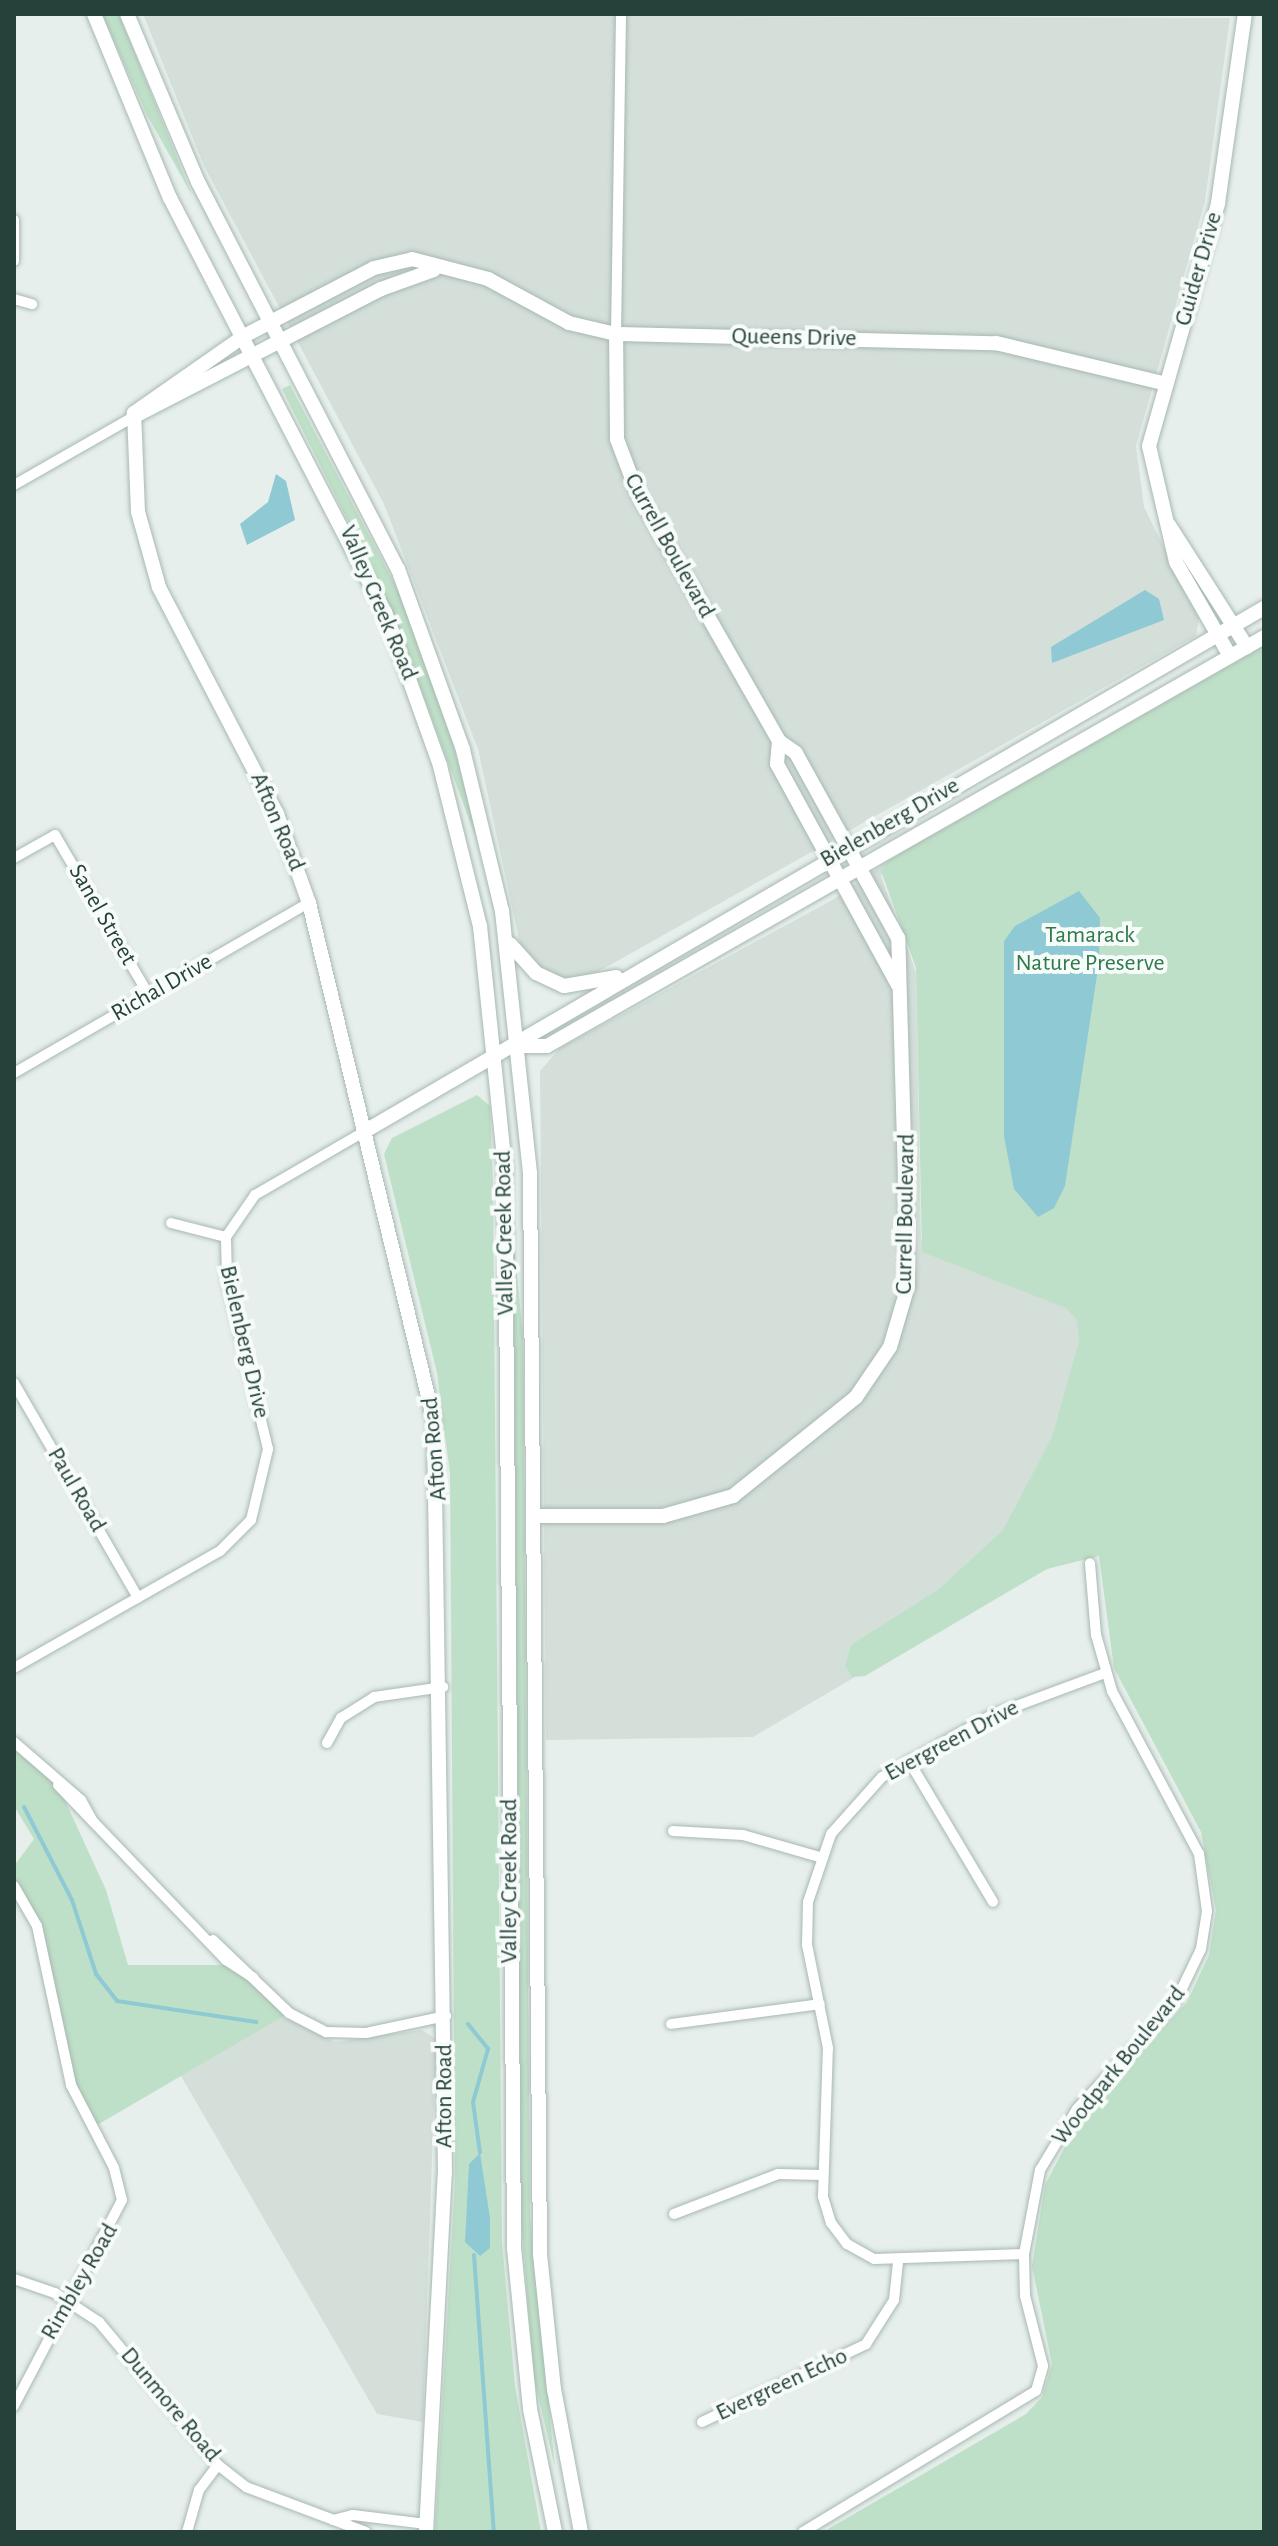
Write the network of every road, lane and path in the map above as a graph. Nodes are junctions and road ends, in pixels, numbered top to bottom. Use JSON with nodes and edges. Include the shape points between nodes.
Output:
{"nodes":[{"id":1,"x":94,"y":14,"type":"edge"},
{"id":2,"x":127,"y":14,"type":"edge"},
{"id":3,"x":621,"y":14,"type":"edge"},
{"id":4,"x":1245,"y":14,"type":"edge"},
{"id":5,"x":14,"y":220,"type":"edge"},
{"id":6,"x":14,"y":261,"type":"edge"},
{"id":7,"x":434,"y":270,"type":"junction"},
{"id":8,"x":14,"y":299,"type":"edge"},
{"id":9,"x":32,"y":304,"type":"dead end"},
{"id":10,"x":272,"y":321,"type":"junction"},
{"id":11,"x":616,"y":334,"type":"junction"},
{"id":12,"x":244,"y":336,"type":"junction"},
{"id":13,"x":282,"y":340,"type":"junction"},
{"id":14,"x":253,"y":352,"type":"junction"},
{"id":15,"x":1163,"y":383,"type":"junction"},
{"id":16,"x":133,"y":417,"type":"junction"},
{"id":17,"x":14,"y":485,"type":"edge"},
{"id":18,"x":1164,"y":519,"type":"junction"},
{"id":19,"x":1264,"y":608,"type":"edge"},
{"id":20,"x":1234,"y":625,"type":"junction"},
{"id":21,"x":1218,"y":635,"type":"junction"},
{"id":22,"x":1264,"y":637,"type":"edge"},
{"id":23,"x":1247,"y":647,"type":"junction"},
{"id":24,"x":1230,"y":656,"type":"junction"},
{"id":25,"x":779,"y":741,"type":"junction"},
{"id":26,"x":850,"y":845,"type":"junction"},
{"id":27,"x":831,"y":856,"type":"junction"},
{"id":28,"x":14,"y":858,"type":"edge"},
{"id":29,"x":862,"y":866,"type":"junction"},
{"id":30,"x":843,"y":877,"type":"junction"},
{"id":31,"x":309,"y":903,"type":"junction"},
{"id":32,"x":506,"y":937,"type":"junction"},
{"id":33,"x":628,"y":974,"type":"junction"},
{"id":34,"x":901,"y":992,"type":"junction"},
{"id":35,"x":149,"y":995,"type":"junction"},
{"id":36,"x":522,"y":1046,"type":"junction"},
{"id":37,"x":499,"y":1058,"type":"junction"},
{"id":38,"x":14,"y":1073,"type":"edge"},
{"id":39,"x":367,"y":1130,"type":"junction"},
{"id":40,"x":171,"y":1223,"type":"dead end"},
{"id":41,"x":226,"y":1237,"type":"junction"},
{"id":42,"x":14,"y":1383,"type":"edge"},
{"id":43,"x":533,"y":1516,"type":"junction"},
{"id":44,"x":1090,"y":1563,"type":"dead end"},
{"id":45,"x":138,"y":1598,"type":"junction"},
{"id":46,"x":14,"y":1668,"type":"edge"},
{"id":47,"x":1105,"y":1673,"type":"junction"},
{"id":48,"x":443,"y":1687,"type":"junction"},
{"id":49,"x":14,"y":1742,"type":"edge"},
{"id":50,"x":327,"y":1743,"type":"dead end"},
{"id":51,"x":909,"y":1761,"type":"junction"},
{"id":52,"x":673,"y":1831,"type":"dead end"},
{"id":53,"x":819,"y":1857,"type":"junction"},
{"id":54,"x":14,"y":1886,"type":"edge"},
{"id":55,"x":993,"y":1902,"type":"dead end"},
{"id":56,"x":820,"y":2004,"type":"junction"},
{"id":57,"x":446,"y":2016,"type":"junction"},
{"id":58,"x":671,"y":2024,"type":"dead end"},
{"id":59,"x":823,"y":2175,"type":"junction"},
{"id":60,"x":674,"y":2214,"type":"dead end"},
{"id":61,"x":1024,"y":2254,"type":"junction"},
{"id":62,"x":898,"y":2262,"type":"junction"},
{"id":63,"x":14,"y":2279,"type":"edge"},
{"id":64,"x":69,"y":2302,"type":"junction"},
{"id":65,"x":14,"y":2406,"type":"edge"},
{"id":66,"x":702,"y":2422,"type":"dead end"},
{"id":67,"x":218,"y":2465,"type":"junction"},
{"id":68,"x":333,"y":2520,"type":"junction"},
{"id":69,"x":426,"y":2528,"type":"edge"},
{"id":70,"x":187,"y":2532,"type":"edge"},
{"id":71,"x":366,"y":2532,"type":"edge"},
{"id":72,"x":555,"y":2532,"type":"edge"},
{"id":73,"x":581,"y":2532,"type":"edge"},
{"id":74,"x":803,"y":2532,"type":"edge"}],
"edges":[{"from":1,"to":12,"type":"street","name":"Valley Creek Road","via":[[159,173]]},
{"from":2,"to":10,"type":"street","name":"Valley Creek Road","via":[[181,145]]},
{"from":3,"to":11,"type":"street"},
{"from":4,"to":15,"type":"street","name":"Guider Drive","via":[[1218,203]]},
{"from":5,"to":6,"type":"street"},
{"from":7,"to":10,"type":"street","name":"Queens Drive","via":[[412,259],[393,262]]},
{"from":7,"to":11,"type":"street","name":"Queens Drive","via":[[488,279],[569,323]]},
{"from":7,"to":13,"type":"street","name":"Queens Drive"},
{"from":8,"to":9,"type":"street"},
{"from":10,"to":12,"type":"street","name":"Queens Drive"},
{"from":10,"to":13,"type":"street","name":"Valley Creek Road"},
{"from":11,"to":15,"type":"street","name":"Queens Drive","via":[[970,341],[1042,350]]},
{"from":11,"to":25,"type":"street","name":"Currell Boulevard","via":[[615,418],[624,463]]},
{"from":12,"to":14,"type":"street","name":"Valley Creek Road"},
{"from":12,"to":16,"type":"street","name":"Queens Drive","via":[[143,403]]},
{"from":13,"to":14,"type":"street","name":"Queens Drive"},
{"from":13,"to":32,"type":"street","name":"Valley Creek Road","via":[[370,506],[424,632],[474,790]]},
{"from":14,"to":16,"type":"street","name":"Queens Drive"},
{"from":14,"to":37,"type":"street","name":"Valley Creek Road","via":[[356,548],[424,714],[469,872]]},
{"from":15,"to":18,"type":"street","name":"Guider Drive","via":[[1149,456]]},
{"from":16,"to":17,"type":"street","name":"Queens Drive"},
{"from":16,"to":31,"type":"street","name":"Afton Road","via":[[138,512],[159,587],[277,814]]},
{"from":18,"to":20,"type":"street","name":"Guider Drive"},
{"from":18,"to":21,"type":"street","name":"Guider Drive","via":[[1176,562]]},
{"from":19,"to":20,"type":"street","name":"Bielenberg Drive"},
{"from":20,"to":21,"type":"street","name":"Bielenberg Drive"},
{"from":20,"to":23,"type":"street","name":"Guider Drive"},
{"from":21,"to":24,"type":"street","name":"Guider Drive"},
{"from":21,"to":26,"type":"street","name":"Bielenberg Drive"},
{"from":22,"to":23,"type":"street","name":"Bielenberg Drive"},
{"from":23,"to":24,"type":"street","name":"Bielenberg Drive"},
{"from":24,"to":29,"type":"street","name":"Bielenberg Drive"},
{"from":25,"to":26,"type":"street","name":"Currell Boulevard","via":[[796,753]]},
{"from":25,"to":27,"type":"street","name":"Currell Boulevard","via":[[777,764]]},
{"from":26,"to":27,"type":"street","name":"Bielenberg Drive"},
{"from":26,"to":29,"type":"street","name":"Currell Boulevard"},
{"from":27,"to":30,"type":"street","name":"Currell Boulevard"},
{"from":27,"to":33,"type":"street","name":"Bielenberg Drive"},
{"from":28,"to":35,"type":"street","name":"Sanel Street","via":[[55,835]]},
{"from":29,"to":30,"type":"street","name":"Bielenberg Drive"},
{"from":29,"to":34,"type":"street","name":"Currell Boulevard","via":[[898,938]]},
{"from":30,"to":34,"type":"street","name":"Currell Boulevard"},
{"from":30,"to":36,"type":"street","name":"Bielenberg Drive","via":[[547,1046]]},
{"from":31,"to":35,"type":"street","name":"Richal Drive"},
{"from":31,"to":39,"type":"street","name":"Afton Road"},
{"from":32,"to":33,"type":"street","via":[[527,966],[564,986]]},
{"from":32,"to":36,"type":"street","name":"Valley Creek Road"},
{"from":33,"to":36,"type":"street","name":"Bielenberg Drive","via":[[543,1024]]},
{"from":34,"to":43,"type":"street","name":"Currell Boulevard","via":[[908,1286],[897,1331],[869,1381],[767,1473],[712,1506],[663,1516]]},
{"from":35,"to":38,"type":"street","name":"Richal Drive"},
{"from":36,"to":37,"type":"street","name":"Bielenberg Drive"},
{"from":36,"to":43,"type":"street","name":"Valley Creek Road"},
{"from":37,"to":39,"type":"street","name":"Bielenberg Drive"},
{"from":37,"to":72,"type":"street","name":"Valley Creek Road","via":[[514,2248],[528,2396]]},
{"from":39,"to":41,"type":"street","name":"Bielenberg Drive","via":[[255,1195]]},
{"from":39,"to":48,"type":"street","name":"Afton Road","via":[[436,1432]]},
{"from":40,"to":41,"type":"street"},
{"from":41,"to":45,"type":"street","name":"Bielenberg Drive","via":[[227,1279],[267,1442],[265,1484],[251,1520],[232,1542]]},
{"from":42,"to":45,"type":"street","name":"Paul Road"},
{"from":43,"to":73,"type":"street","name":"Valley Creek Road","via":[[540,2254],[555,2402]]},
{"from":44,"to":47,"type":"street","name":"Woodpark Boulevard"},
{"from":45,"to":46,"type":"street","name":"Bielenberg Drive"},
{"from":47,"to":51,"type":"street","name":"Evergreen Drive","via":[[992,1715]]},
{"from":47,"to":61,"type":"street","name":"Woodpark Boulevard","via":[[1199,1854],[1205,1931],[1175,2003],[1093,2090],[1050,2149],[1031,2200]]},
{"from":48,"to":50,"type":"street","via":[[374,1697],[341,1718]]},
{"from":48,"to":57,"type":"street","name":"Afton Road"},
{"from":49,"to":57,"type":"street","via":[[81,1800],[94,1823],[289,2013],[326,2032],[366,2033]]},
{"from":51,"to":53,"type":"street","name":"Evergreen Drive","via":[[864,1792]]},
{"from":51,"to":55,"type":"street"},
{"from":52,"to":53,"type":"street","via":[[753,1837]]},
{"from":53,"to":56,"type":"street","name":"Evergreen Drive","via":[[806,1926]]},
{"from":54,"to":64,"type":"street","name":"Rimbley Road","via":[[37,1926],[71,2085],[121,2188],[113,2227]]},
{"from":56,"to":58,"type":"street"},
{"from":56,"to":59,"type":"street","name":"Evergreen Drive","via":[[829,2068]]},
{"from":57,"to":69,"type":"street","name":"Afton Road","via":[[444,2222]]},
{"from":59,"to":60,"type":"street","via":[[778,2174]]},
{"from":59,"to":62,"type":"street","name":"Evergreen Drive","via":[[826,2210],[838,2234],[860,2253]]},
{"from":61,"to":62,"type":"street","name":"Evergreen Drive"},
{"from":61,"to":74,"type":"street","name":"Woodpark Boulevard","via":[[1042,2379],[1027,2402]]},
{"from":62,"to":66,"type":"street","name":"Evergreen Echo","via":[[894,2300],[866,2344]]},
{"from":63,"to":64,"type":"street","name":"Dunmore Road"},
{"from":64,"to":65,"type":"street","name":"Rimbley Road"},
{"from":64,"to":67,"type":"street","name":"Dunmore Road","via":[[114,2337]]},
{"from":67,"to":68,"type":"street","name":"Dunmore Road","via":[[283,2507]]},
{"from":67,"to":70,"type":"street","via":[[199,2490]]},
{"from":68,"to":69,"type":"street","name":"Dunmore Road","via":[[353,2515]]},
{"from":68,"to":71,"type":"street","name":"Dunmore Road"}]}
